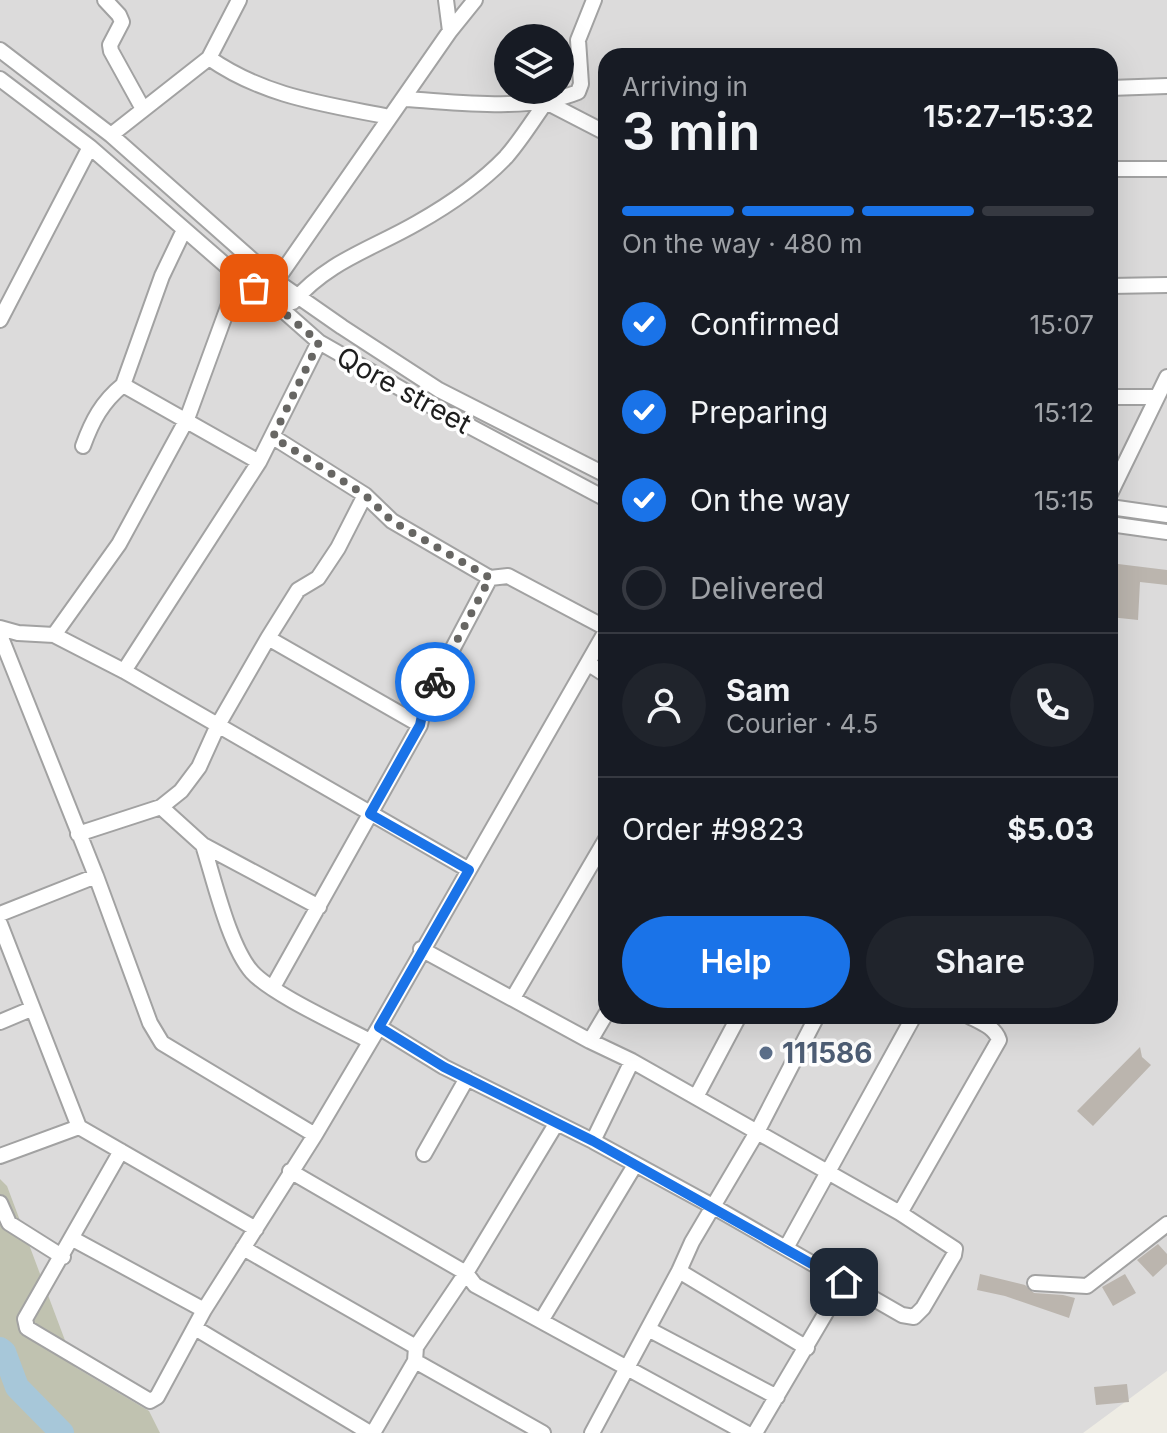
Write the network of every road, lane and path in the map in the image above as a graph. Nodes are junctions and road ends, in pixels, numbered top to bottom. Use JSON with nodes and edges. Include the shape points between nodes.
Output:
{"nodes":[{"id":1,"x":105,"y":0,"type":"edge"},
{"id":2,"x":239,"y":0,"type":"edge"},
{"id":3,"x":446,"y":0,"type":"edge"},
{"id":4,"x":475,"y":0,"type":"edge"},
{"id":5,"x":594,"y":0,"type":"edge"},
{"id":6,"x":450,"y":31,"type":"junction"},
{"id":7,"x":0,"y":50,"type":"edge"},
{"id":8,"x":209,"y":58,"type":"junction"},
{"id":9,"x":0,"y":79,"type":"edge"},
{"id":10,"x":1167,"y":86,"type":"edge"},
{"id":11,"x":1118,"y":88,"type":"edge"},
{"id":12,"x":574,"y":93,"type":"edge"},
{"id":13,"x":405,"y":99,"type":"junction"},
{"id":14,"x":494,"y":103,"type":"edge"},
{"id":15,"x":545,"y":104,"type":"edge"},
{"id":16,"x":550,"y":104,"type":"edge"},
{"id":17,"x":143,"y":109,"type":"junction"},
{"id":18,"x":390,"y":117,"type":"junction"},
{"id":19,"x":598,"y":129,"type":"edge"},
{"id":20,"x":111,"y":135,"type":"junction"},
{"id":21,"x":90,"y":147,"type":"junction"},
{"id":22,"x":1118,"y":169,"type":"edge"},
{"id":23,"x":1167,"y":169,"type":"edge"},
{"id":24,"x":184,"y":230,"type":"junction"},
{"id":25,"x":230,"y":241,"type":"junction"},
{"id":26,"x":217,"y":258,"type":"junction"},
{"id":27,"x":239,"y":277,"type":"junction"},
{"id":28,"x":276,"y":281,"type":"junction"},
{"id":29,"x":1167,"y":285,"type":"edge"},
{"id":30,"x":1118,"y":286,"type":"edge"},
{"id":31,"x":299,"y":295,"type":"junction"},
{"id":32,"x":285,"y":312,"type":"junction"},
{"id":33,"x":0,"y":320,"type":"edge"},
{"id":34,"x":319,"y":342,"type":"junction"},
{"id":35,"x":1167,"y":377,"type":"edge"},
{"id":36,"x":123,"y":385,"type":"junction"},
{"id":37,"x":1118,"y":397,"type":"edge"},
{"id":38,"x":1157,"y":397,"type":"junction"},
{"id":39,"x":187,"y":419,"type":"junction"},
{"id":40,"x":273,"y":437,"type":"junction"},
{"id":41,"x":83,"y":446,"type":"dead end"},
{"id":42,"x":259,"y":462,"type":"junction"},
{"id":43,"x":598,"y":471,"type":"edge"},
{"id":44,"x":1118,"y":477,"type":"edge"},
{"id":45,"x":365,"y":495,"type":"junction"},
{"id":46,"x":598,"y":495,"type":"edge"},
{"id":47,"x":1118,"y":508,"type":"edge"},
{"id":48,"x":1167,"y":515,"type":"edge"},
{"id":49,"x":1118,"y":525,"type":"edge"},
{"id":50,"x":1167,"y":532,"type":"edge"},
{"id":51,"x":490,"y":578,"type":"junction"},
{"id":52,"x":598,"y":625,"type":"edge"},
{"id":53,"x":0,"y":628,"type":"edge"},
{"id":54,"x":0,"y":635,"type":"edge"},
{"id":55,"x":54,"y":635,"type":"junction"},
{"id":56,"x":268,"y":638,"type":"junction"},
{"id":57,"x":598,"y":645,"type":"edge"},
{"id":58,"x":589,"y":664,"type":"junction"},
{"id":59,"x":598,"y":670,"type":"edge"},
{"id":60,"x":124,"y":671,"type":"junction"},
{"id":61,"x":218,"y":725,"type":"junction"},
{"id":62,"x":420,"y":725,"type":"junction"},
{"id":63,"x":161,"y":807,"type":"junction"},
{"id":64,"x":370,"y":814,"type":"junction"},
{"id":65,"x":78,"y":834,"type":"junction"},
{"id":66,"x":203,"y":845,"type":"junction"},
{"id":67,"x":598,"y":853,"type":"edge"},
{"id":68,"x":469,"y":870,"type":"junction"},
{"id":69,"x":96,"y":876,"type":"junction"},
{"id":70,"x":319,"y":907,"type":"junction"},
{"id":71,"x":0,"y":914,"type":"edge"},
{"id":72,"x":0,"y":924,"type":"edge"},
{"id":73,"x":421,"y":949,"type":"junction"},
{"id":74,"x":273,"y":987,"type":"junction"},
{"id":75,"x":513,"y":998,"type":"junction"},
{"id":76,"x":31,"y":1009,"type":"junction"},
{"id":77,"x":0,"y":1022,"type":"edge"},
{"id":78,"x":600,"y":1024,"type":"edge"},
{"id":79,"x":730,"y":1024,"type":"edge"},
{"id":80,"x":813,"y":1024,"type":"edge"},
{"id":81,"x":910,"y":1024,"type":"edge"},
{"id":82,"x":984,"y":1024,"type":"edge"},
{"id":83,"x":379,"y":1027,"type":"junction"},
{"id":84,"x":370,"y":1041,"type":"junction"},
{"id":85,"x":590,"y":1041,"type":"junction"},
{"id":86,"x":632,"y":1061,"type":"junction"},
{"id":87,"x":467,"y":1078,"type":"junction"},
{"id":88,"x":696,"y":1097,"type":"junction"},
{"id":89,"x":556,"y":1124,"type":"junction"},
{"id":90,"x":79,"y":1127,"type":"junction"},
{"id":91,"x":757,"y":1132,"type":"junction"},
{"id":92,"x":315,"y":1135,"type":"junction"},
{"id":93,"x":593,"y":1141,"type":"junction"},
{"id":94,"x":121,"y":1151,"type":"junction"},
{"id":95,"x":424,"y":1154,"type":"dead end"},
{"id":96,"x":0,"y":1156,"type":"edge"},
{"id":97,"x":635,"y":1165,"type":"junction"},
{"id":98,"x":290,"y":1171,"type":"junction"},
{"id":99,"x":827,"y":1172,"type":"junction"},
{"id":100,"x":0,"y":1203,"type":"edge"},
{"id":101,"x":714,"y":1207,"type":"junction"},
{"id":102,"x":900,"y":1213,"type":"junction"},
{"id":103,"x":1167,"y":1224,"type":"edge"},
{"id":104,"x":256,"y":1229,"type":"junction"},
{"id":105,"x":73,"y":1239,"type":"junction"},
{"id":106,"x":243,"y":1248,"type":"junction"},
{"id":107,"x":786,"y":1248,"type":"junction"},
{"id":108,"x":63,"y":1257,"type":"junction"},
{"id":109,"x":679,"y":1271,"type":"junction"},
{"id":110,"x":466,"y":1273,"type":"junction"},
{"id":111,"x":844,"y":1282,"type":"junction"},
{"id":112,"x":1035,"y":1283,"type":"dead end"},
{"id":113,"x":204,"y":1310,"type":"junction"},
{"id":114,"x":541,"y":1321,"type":"junction"},
{"id":115,"x":195,"y":1328,"type":"junction"},
{"id":116,"x":648,"y":1329,"type":"junction"},
{"id":117,"x":807,"y":1348,"type":"junction"},
{"id":118,"x":415,"y":1354,"type":"junction"},
{"id":119,"x":626,"y":1370,"type":"junction"},
{"id":120,"x":777,"y":1397,"type":"junction"},
{"id":121,"x":537,"y":1432,"type":"edge"},
{"id":122,"x":371,"y":1433,"type":"edge"},
{"id":123,"x":592,"y":1433,"type":"edge"},
{"id":124,"x":746,"y":1433,"type":"edge"},
{"id":125,"x":755,"y":1433,"type":"edge"}],
"edges":[{"from":1,"to":17,"type":"street","via":[[122,22],[111,51]]},
{"from":2,"to":8,"type":"street"},
{"from":3,"to":6,"type":"street"},
{"from":4,"to":6,"type":"street"},
{"from":5,"to":12,"type":"street","via":[[578,40],[581,84]]},
{"from":6,"to":13,"type":"street"},
{"from":7,"to":20,"type":"street","name":"Qore street"},
{"from":8,"to":17,"type":"street"},
{"from":8,"to":18,"type":"street","via":[[235,77],[292,97]]},
{"from":9,"to":21,"type":"street","name":"Qore street"},
{"from":10,"to":11,"type":"street"},
{"from":13,"to":14,"type":"street"},
{"from":13,"to":18,"type":"street"},
{"from":15,"to":31,"type":"street","via":[[505,158],[460,195],[362,249]]},
{"from":16,"to":19,"type":"street"},
{"from":17,"to":20,"type":"street"},
{"from":18,"to":28,"type":"street"},
{"from":20,"to":25,"type":"street","name":"Qore street"},
{"from":21,"to":24,"type":"street","name":"Qore street"},
{"from":21,"to":33,"type":"street"},
{"from":22,"to":23,"type":"street"},
{"from":24,"to":26,"type":"street","name":"Qore street"},
{"from":24,"to":36,"type":"street"},
{"from":25,"to":26,"type":"street"},
{"from":25,"to":28,"type":"street","name":"Qore street"},
{"from":26,"to":27,"type":"street","name":"Qore street"},
{"from":27,"to":32,"type":"street","name":"Qore street"},
{"from":27,"to":39,"type":"street"},
{"from":28,"to":31,"type":"street","name":"Qore street"},
{"from":29,"to":30,"type":"street"},
{"from":31,"to":32,"type":"street"},
{"from":31,"to":43,"type":"street","name":"Qore street","via":[[439,390]]},
{"from":32,"to":34,"type":"street","name":"Qore street"},
{"from":34,"to":40,"type":"street"},
{"from":34,"to":46,"type":"street","name":"Qore street"},
{"from":35,"to":38,"type":"street"},
{"from":36,"to":39,"type":"street"},
{"from":36,"to":41,"type":"street","via":[[97,412]]},
{"from":37,"to":38,"type":"street"},
{"from":38,"to":44,"type":"street"},
{"from":39,"to":42,"type":"street"},
{"from":39,"to":55,"type":"street","via":[[119,544]]},
{"from":40,"to":42,"type":"street"},
{"from":40,"to":45,"type":"street"},
{"from":42,"to":60,"type":"street"},
{"from":45,"to":51,"type":"street","via":[[392,521]]},
{"from":45,"to":56,"type":"street","via":[[318,578],[298,590]]},
{"from":47,"to":48,"type":"street"},
{"from":49,"to":50,"type":"street"},
{"from":51,"to":52,"type":"street","via":[[508,576]]},
{"from":51,"to":62,"type":"street","via":[[425,701]]},
{"from":53,"to":55,"type":"street"},
{"from":54,"to":65,"type":"street"},
{"from":55,"to":60,"type":"street"},
{"from":56,"to":61,"type":"street"},
{"from":56,"to":62,"type":"street"},
{"from":57,"to":58,"type":"street"},
{"from":58,"to":59,"type":"street"},
{"from":58,"to":68,"type":"street"},
{"from":60,"to":61,"type":"street"},
{"from":61,"to":63,"type":"street","via":[[199,767]]},
{"from":61,"to":64,"type":"street"},
{"from":62,"to":64,"type":"street"},
{"from":63,"to":65,"type":"street"},
{"from":63,"to":66,"type":"street"},
{"from":64,"to":68,"type":"street"},
{"from":64,"to":70,"type":"street"},
{"from":65,"to":69,"type":"street"},
{"from":66,"to":70,"type":"street"},
{"from":66,"to":74,"type":"street","via":[[239,953],[253,973]]},
{"from":67,"to":75,"type":"street"},
{"from":68,"to":73,"type":"street"},
{"from":69,"to":71,"type":"street"},
{"from":69,"to":92,"type":"street","via":[[162,1043]]},
{"from":70,"to":74,"type":"street"},
{"from":72,"to":76,"type":"street"},
{"from":73,"to":75,"type":"street"},
{"from":73,"to":83,"type":"street"},
{"from":74,"to":84,"type":"street"},
{"from":75,"to":85,"type":"street"},
{"from":76,"to":77,"type":"street"},
{"from":76,"to":90,"type":"street"},
{"from":78,"to":85,"type":"street"},
{"from":79,"to":88,"type":"street"},
{"from":80,"to":91,"type":"street"},
{"from":81,"to":99,"type":"street"},
{"from":82,"to":102,"type":"street","via":[[999,1040]]},
{"from":83,"to":84,"type":"street"},
{"from":83,"to":87,"type":"street"},
{"from":84,"to":92,"type":"street"},
{"from":85,"to":86,"type":"street"},
{"from":86,"to":88,"type":"street"},
{"from":86,"to":93,"type":"street"},
{"from":87,"to":89,"type":"street"},
{"from":87,"to":95,"type":"street"},
{"from":88,"to":91,"type":"street"},
{"from":89,"to":93,"type":"street"},
{"from":89,"to":110,"type":"street"},
{"from":90,"to":94,"type":"street"},
{"from":90,"to":96,"type":"street"},
{"from":91,"to":99,"type":"street"},
{"from":91,"to":101,"type":"street"},
{"from":92,"to":98,"type":"street"},
{"from":93,"to":97,"type":"street"},
{"from":94,"to":104,"type":"street"},
{"from":94,"to":105,"type":"street"},
{"from":97,"to":101,"type":"street"},
{"from":97,"to":114,"type":"street"},
{"from":98,"to":104,"type":"street"},
{"from":98,"to":110,"type":"street"},
{"from":99,"to":102,"type":"street"},
{"from":99,"to":107,"type":"street"},
{"from":100,"to":108,"type":"street","via":[[9,1223]]},
{"from":101,"to":107,"type":"street"},
{"from":101,"to":109,"type":"street"},
{"from":102,"to":111,"type":"street","via":[[955,1249],[923,1308],[914,1317],[902,1315]]},
{"from":103,"to":112,"type":"street","via":[[1087,1286]]},
{"from":104,"to":106,"type":"street"},
{"from":105,"to":108,"type":"street"},
{"from":105,"to":113,"type":"street"},
{"from":106,"to":113,"type":"street"},
{"from":106,"to":118,"type":"street"},
{"from":107,"to":111,"type":"street"},
{"from":108,"to":115,"type":"street","via":[[25,1319],[27,1328],[150,1401]]},
{"from":109,"to":116,"type":"street"},
{"from":109,"to":117,"type":"street"},
{"from":110,"to":114,"type":"street","via":[[475,1285]]},
{"from":110,"to":118,"type":"street"},
{"from":111,"to":117,"type":"street"},
{"from":113,"to":115,"type":"street"},
{"from":114,"to":119,"type":"street"},
{"from":115,"to":122,"type":"street"},
{"from":116,"to":119,"type":"street"},
{"from":116,"to":120,"type":"street"},
{"from":117,"to":120,"type":"street"},
{"from":118,"to":121,"type":"street"},
{"from":118,"to":122,"type":"street"},
{"from":119,"to":123,"type":"street"},
{"from":119,"to":124,"type":"street"},
{"from":120,"to":125,"type":"street"}]}
